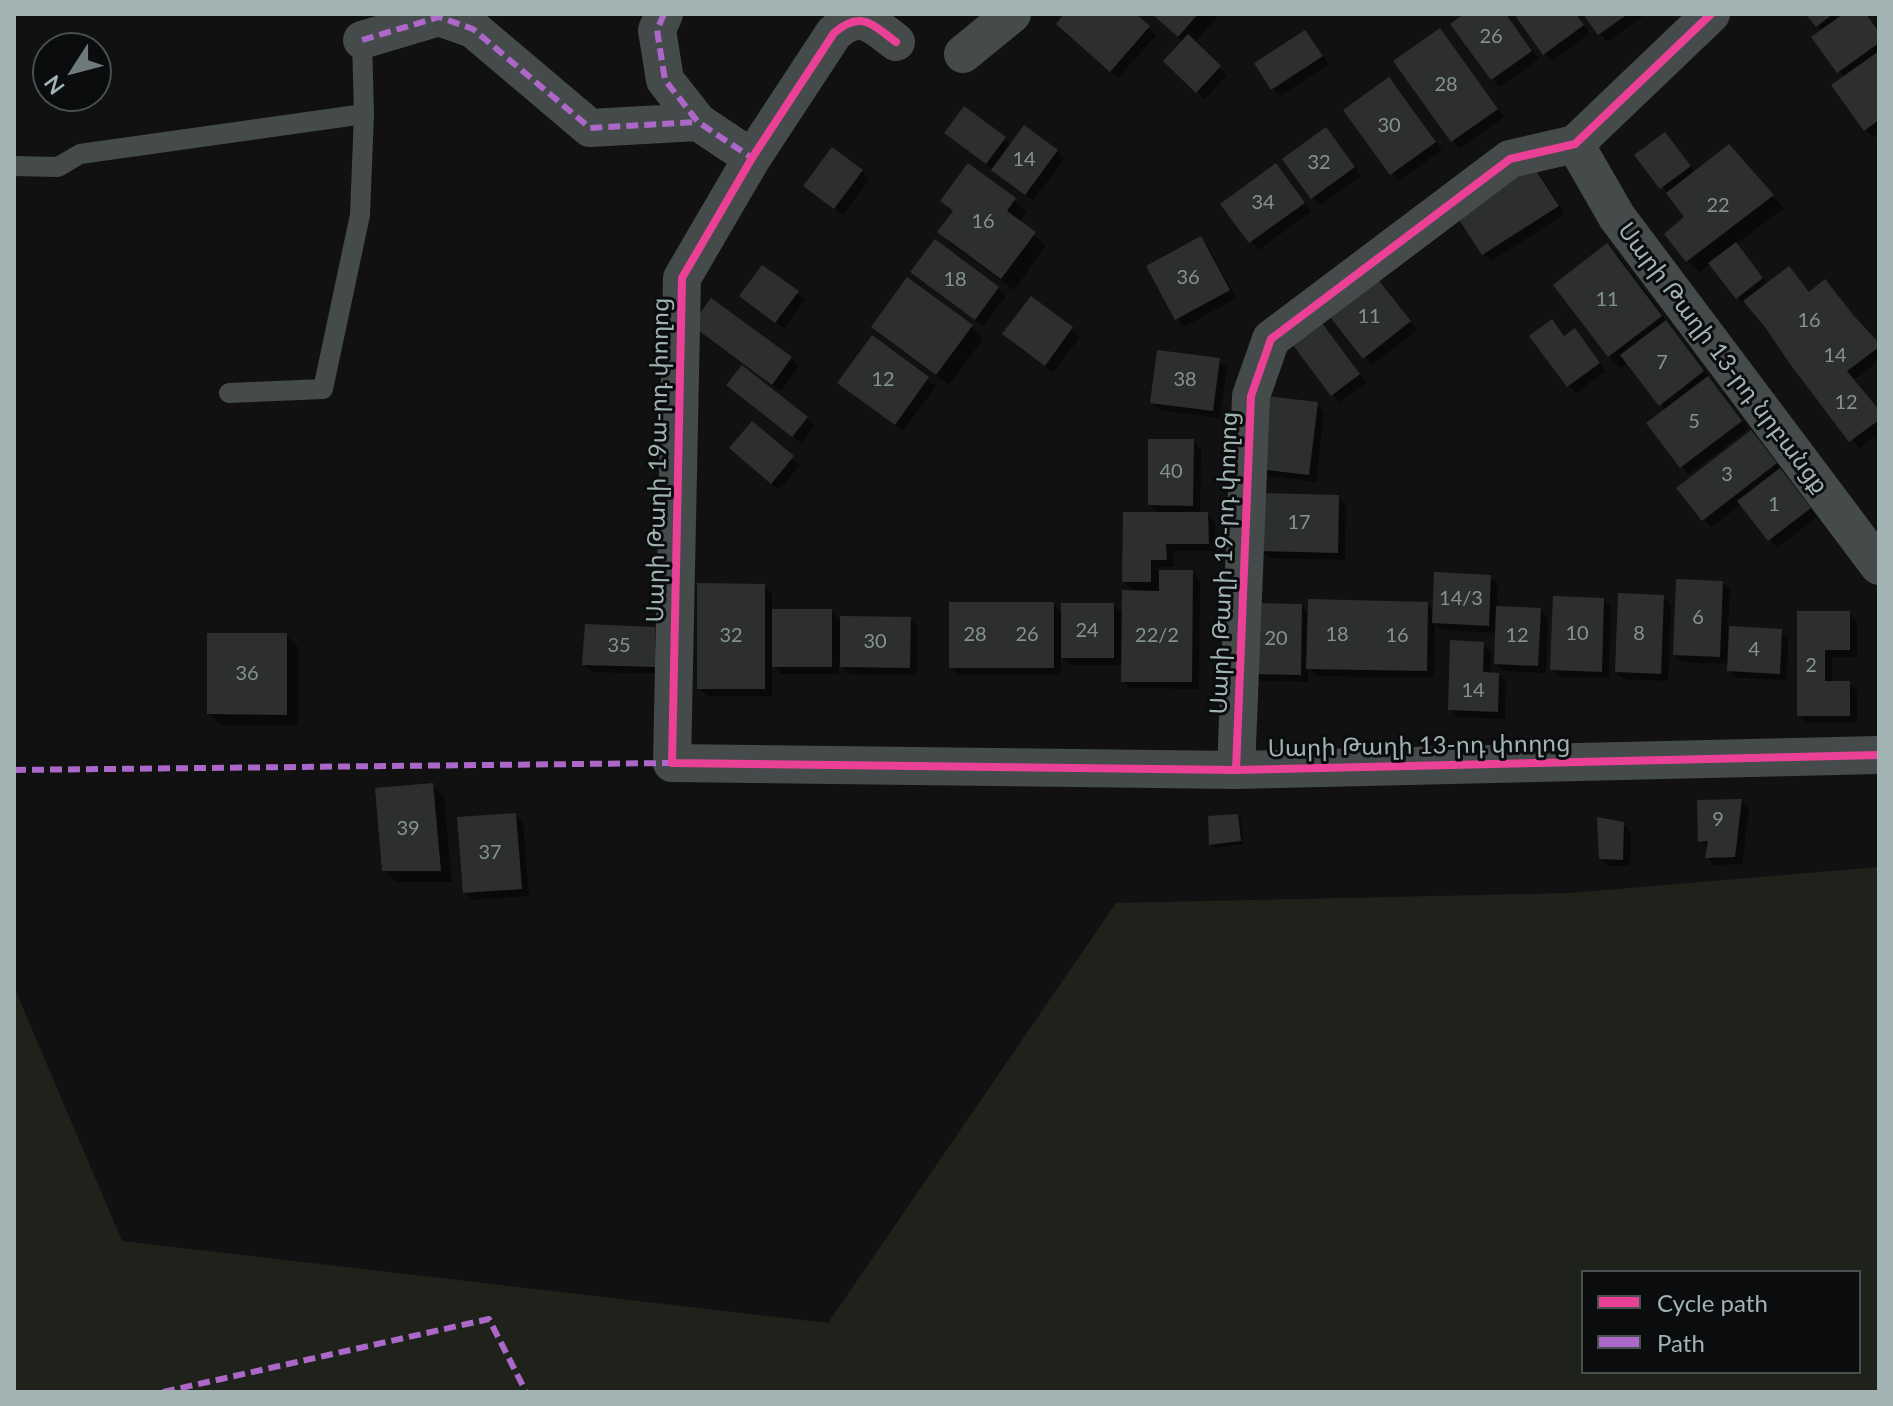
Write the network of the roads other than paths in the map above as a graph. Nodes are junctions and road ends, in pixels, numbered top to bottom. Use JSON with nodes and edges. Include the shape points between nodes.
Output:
{"nodes":[{"id":1,"x":664,"y":14,"type":"edge"},
{"id":2,"x":1012,"y":14,"type":"edge"},
{"id":3,"x":1711,"y":14,"type":"edge"},
{"id":4,"x":362,"y":40,"type":"joint"},
{"id":5,"x":896,"y":42,"type":"dead end"},
{"id":6,"x":963,"y":54,"type":"dead end"},
{"id":7,"x":364,"y":114,"type":"junction"},
{"id":8,"x":698,"y":122,"type":"junction"},
{"id":9,"x":1575,"y":144,"type":"junction"},
{"id":10,"x":752,"y":158,"type":"junction"},
{"id":11,"x":14,"y":166,"type":"edge"},
{"id":12,"x":229,"y":393,"type":"dead end"},
{"id":13,"x":1879,"y":566,"type":"edge"},
{"id":14,"x":1879,"y":755,"type":"edge"},
{"id":15,"x":672,"y":763,"type":"joint"},
{"id":16,"x":1236,"y":770,"type":"junction"}],
"edges":[{"from":1,"to":8,"type":"street","via":[[657,30],[665,80]]},
{"from":2,"to":6,"type":"street"},
{"from":3,"to":9,"type":"street"},
{"from":4,"to":7,"type":"lane"},
{"from":4,"to":8,"type":"street","via":[[439,17],[473,29],[590,128]]},
{"from":5,"to":10,"type":"street","name":"Սարի Թաղի 19ա-րդ փողոց","via":[[862,20],[838,29]]},
{"from":7,"to":11,"type":"lane","via":[[80,154],[58,167]]},
{"from":7,"to":12,"type":"lane","via":[[360,215],[323,389]]},
{"from":8,"to":10,"type":"street"},
{"from":9,"to":13,"type":"street","name":"Սարի Թաղի 13-րդ նրբանցք","via":[[1617,217]]},
{"from":9,"to":16,"type":"street","name":"Սարի Թաղի 19-րդ փողոց","via":[[1510,159],[1271,339],[1251,396]]},
{"from":10,"to":15,"type":"street","name":"Սարի Թաղի 19ա-րդ փողոց","via":[[682,278]]},
{"from":14,"to":16,"type":"street","name":"Սարի Թաղի 13-րդ փողոց"},
{"from":15,"to":16,"type":"street","name":"Սարի Թաղի 13-րդ փողոց"}]}
